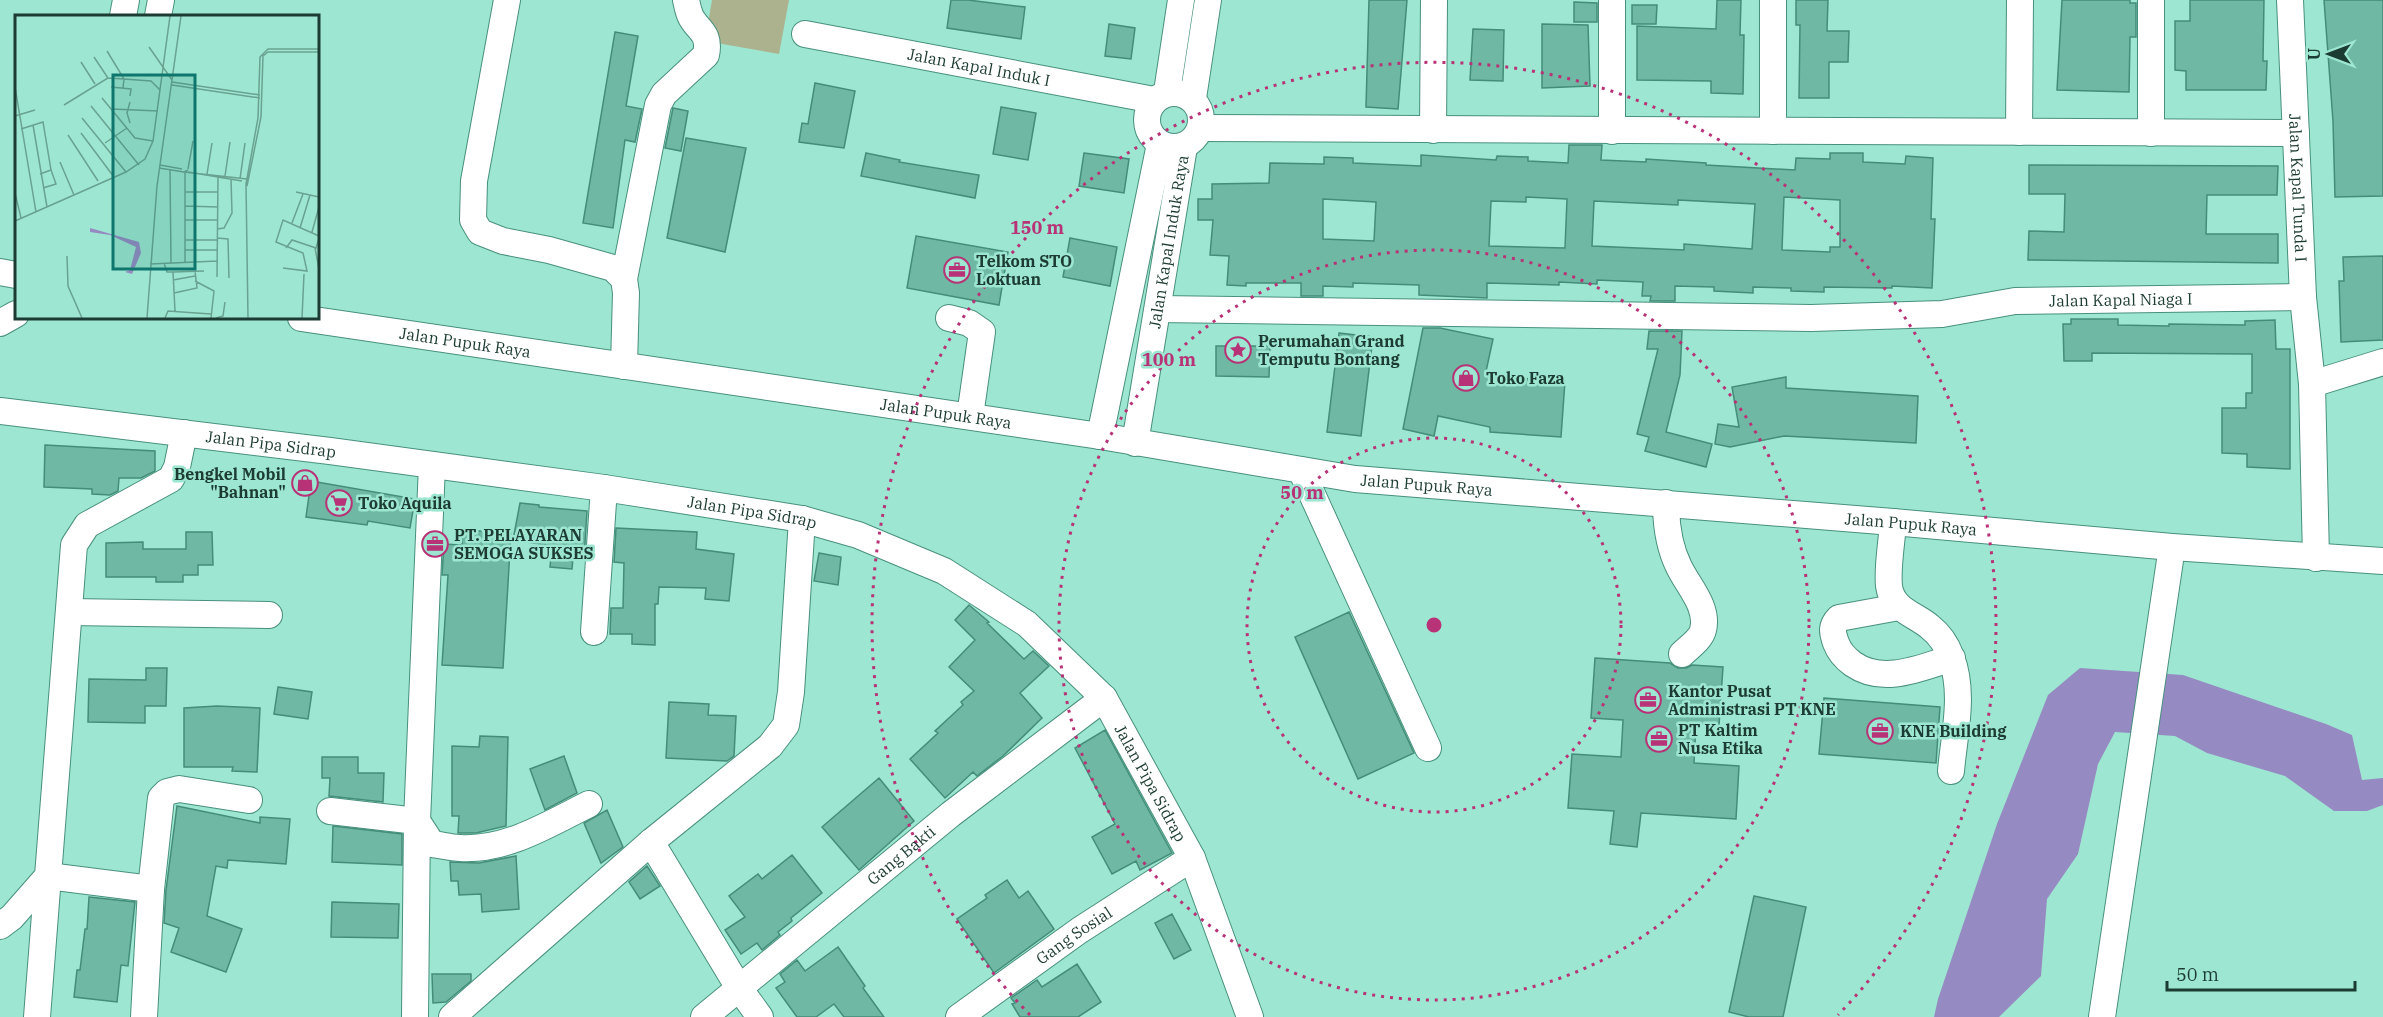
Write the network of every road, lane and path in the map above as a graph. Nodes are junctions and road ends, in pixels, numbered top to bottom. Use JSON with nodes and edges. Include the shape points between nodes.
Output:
{"nodes":[{"id":1,"x":126,"y":0,"type":"edge"},
{"id":2,"x":161,"y":0,"type":"edge"},
{"id":3,"x":507,"y":0,"type":"edge"},
{"id":4,"x":686,"y":0,"type":"edge"},
{"id":5,"x":1181,"y":0,"type":"edge"},
{"id":6,"x":1208,"y":0,"type":"edge"},
{"id":7,"x":1434,"y":0,"type":"edge"},
{"id":8,"x":1612,"y":0,"type":"edge"},
{"id":9,"x":1773,"y":0,"type":"edge"},
{"id":10,"x":2020,"y":0,"type":"edge"},
{"id":11,"x":2151,"y":0,"type":"edge"},
{"id":12,"x":2290,"y":0,"type":"edge"},
{"id":13,"x":123,"y":15,"type":"edge"},
{"id":14,"x":158,"y":15,"type":"edge"},
{"id":15,"x":805,"y":34,"type":"dead end"},
{"id":16,"x":1160,"y":96,"type":"junction"},
{"id":17,"x":1193,"y":98,"type":"junction"},
{"id":18,"x":1201,"y":128,"type":"junction"},
{"id":19,"x":1433,"y":130,"type":"junction"},
{"id":20,"x":1612,"y":131,"type":"junction"},
{"id":21,"x":1773,"y":131,"type":"junction"},
{"id":22,"x":2019,"y":132,"type":"junction"},
{"id":23,"x":2151,"y":133,"type":"junction"},
{"id":24,"x":2296,"y":133,"type":"junction"},
{"id":25,"x":1172,"y":145,"type":"junction"},
{"id":26,"x":0,"y":272,"type":"edge"},
{"id":27,"x":15,"y":275,"type":"edge"},
{"id":28,"x":624,"y":279,"type":"junction"},
{"id":29,"x":2303,"y":297,"type":"junction"},
{"id":30,"x":1158,"y":309,"type":"junction"},
{"id":31,"x":15,"y":315,"type":"edge"},
{"id":32,"x":949,"y":318,"type":"dead end"},
{"id":33,"x":314,"y":320,"type":"edge"},
{"id":34,"x":0,"y":323,"type":"edge"},
{"id":35,"x":2383,"y":362,"type":"edge"},
{"id":36,"x":624,"y":366,"type":"junction"},
{"id":37,"x":2312,"y":379,"type":"junction"},
{"id":38,"x":0,"y":411,"type":"edge"},
{"id":39,"x":970,"y":417,"type":"junction"},
{"id":40,"x":183,"y":433,"type":"junction"},
{"id":41,"x":1100,"y":436,"type":"junction"},
{"id":42,"x":1136,"y":443,"type":"junction"},
{"id":43,"x":432,"y":465,"type":"junction"},
{"id":44,"x":1301,"y":470,"type":"junction"},
{"id":45,"x":604,"y":488,"type":"junction"},
{"id":46,"x":1666,"y":503,"type":"junction"},
{"id":47,"x":802,"y":519,"type":"junction"},
{"id":48,"x":1893,"y":522,"type":"junction"},
{"id":49,"x":2172,"y":547,"type":"junction"},
{"id":50,"x":2316,"y":558,"type":"junction"},
{"id":51,"x":2383,"y":561,"type":"edge"},
{"id":52,"x":1899,"y":607,"type":"junction"},
{"id":53,"x":69,"y":612,"type":"junction"},
{"id":54,"x":269,"y":615,"type":"dead end"},
{"id":55,"x":594,"y":632,"type":"dead end"},
{"id":56,"x":1682,"y":654,"type":"dead end"},
{"id":57,"x":1952,"y":658,"type":"junction"},
{"id":58,"x":1104,"y":698,"type":"junction"},
{"id":59,"x":1428,"y":748,"type":"dead end"},
{"id":60,"x":1951,"y":771,"type":"dead end"},
{"id":61,"x":249,"y":800,"type":"dead end"},
{"id":62,"x":589,"y":804,"type":"dead end"},
{"id":63,"x":330,"y":811,"type":"dead end"},
{"id":64,"x":417,"y":821,"type":"junction"},
{"id":65,"x":651,"y":842,"type":"junction"},
{"id":66,"x":1192,"y":858,"type":"junction"},
{"id":67,"x":48,"y":876,"type":"junction"},
{"id":68,"x":151,"y":889,"type":"junction"},
{"id":69,"x":0,"y":926,"type":"edge"},
{"id":70,"x":740,"y":988,"type":"junction"},
{"id":71,"x":1240,"y":1012,"type":"edge"},
{"id":72,"x":37,"y":1017,"type":"edge"},
{"id":73,"x":144,"y":1017,"type":"edge"},
{"id":74,"x":415,"y":1017,"type":"edge"},
{"id":75,"x":452,"y":1017,"type":"edge"},
{"id":76,"x":704,"y":1017,"type":"edge"},
{"id":77,"x":760,"y":1017,"type":"edge"},
{"id":78,"x":958,"y":1017,"type":"edge"},
{"id":79,"x":2102,"y":1017,"type":"edge"}],
"edges":[{"from":1,"to":13,"type":"street"},
{"from":2,"to":14,"type":"street"},
{"from":3,"to":28,"type":"street","via":[[474,181],[473,220],[480,232],[503,241],[613,268]]},
{"from":4,"to":28,"type":"street","via":[[689,14],[703,30],[708,47],[706,54],[658,105]]},
{"from":5,"to":16,"type":"street"},
{"from":6,"to":17,"type":"street"},
{"from":7,"to":19,"type":"street"},
{"from":8,"to":20,"type":"street"},
{"from":9,"to":21,"type":"street"},
{"from":10,"to":22,"type":"street"},
{"from":11,"to":23,"type":"street"},
{"from":12,"to":24,"type":"street","name":"Jalan Kapal Tunda I"},
{"from":15,"to":16,"type":"street","name":"Jalan Kapal Induk I"},
{"from":16,"to":17,"type":"street"},
{"from":16,"to":25,"type":"street","via":[[1148,111],[1147,124],[1151,135]]},
{"from":17,"to":18,"type":"street","via":[[1202,112]]},
{"from":18,"to":19,"type":"street"},
{"from":18,"to":25,"type":"street","via":[[1195,140]]},
{"from":19,"to":20,"type":"street"},
{"from":20,"to":21,"type":"street"},
{"from":21,"to":22,"type":"street"},
{"from":22,"to":23,"type":"street"},
{"from":23,"to":24,"type":"street"},
{"from":24,"to":29,"type":"street","name":"Jalan Kapal Tunda I"},
{"from":25,"to":30,"type":"street","name":"Jalan Kapal Induk Raya"},
{"from":25,"to":41,"type":"street","name":"Jalan Kapal Induk Raya"},
{"from":26,"to":27,"type":"street"},
{"from":28,"to":36,"type":"street"},
{"from":29,"to":30,"type":"street","name":"Jalan Kapal Niaga I","via":[[2015,301],[1942,314],[1811,318]]},
{"from":29,"to":37,"type":"street","name":"Jalan Kapal Tunda I"},
{"from":30,"to":42,"type":"street","name":"Jalan Kapal Induk Raya"},
{"from":31,"to":34,"type":"street"},
{"from":32,"to":39,"type":"street","via":[[969,323],[982,332]]},
{"from":33,"to":36,"type":"street","name":"Jalan Pupuk Raya"},
{"from":35,"to":37,"type":"street"},
{"from":36,"to":39,"type":"street","name":"Jalan Pupuk Raya"},
{"from":37,"to":50,"type":"street","name":"Jalan Kapal Tunda I"},
{"from":38,"to":40,"type":"street","name":"Jalan Pipa Sidrap"},
{"from":39,"to":41,"type":"street","name":"Jalan Pupuk Raya"},
{"from":40,"to":43,"type":"street","name":"Jalan Pipa Sidrap"},
{"from":40,"to":53,"type":"street","via":[[171,479],[87,525],[79,535],[74,545]]},
{"from":41,"to":42,"type":"street","name":"Jalan Pupuk Raya"},
{"from":42,"to":44,"type":"street","name":"Jalan Pupuk Raya"},
{"from":43,"to":45,"type":"street","name":"Jalan Pipa Sidrap"},
{"from":43,"to":64,"type":"street"},
{"from":44,"to":46,"type":"street","name":"Jalan Pupuk Raya","via":[[1355,479]]},
{"from":44,"to":59,"type":"street"},
{"from":45,"to":47,"type":"street","name":"Jalan Pipa Sidrap"},
{"from":45,"to":55,"type":"street"},
{"from":46,"to":48,"type":"street","name":"Jalan Pupuk Raya"},
{"from":46,"to":56,"type":"street","via":[[1666,525],[1678,566],[1705,617],[1703,633]]},
{"from":47,"to":58,"type":"street","name":"Jalan Pipa Sidrap","via":[[858,535],[945,571],[1027,624]]},
{"from":47,"to":65,"type":"street","via":[[786,725],[771,746]]},
{"from":48,"to":49,"type":"street","name":"Jalan Pupuk Raya"},
{"from":48,"to":52,"type":"street","via":[[1889,587]]},
{"from":49,"to":50,"type":"street","name":"Jalan Pupuk Raya"},
{"from":49,"to":79,"type":"street"},
{"from":50,"to":51,"type":"street","name":"Jalan Pupuk Raya"},
{"from":52,"to":57,"type":"street","via":[[1930,627]]},
{"from":52,"to":57,"type":"street","via":[[1839,618],[1833,624],[1837,646],[1847,659],[1862,670],[1900,674]]},
{"from":53,"to":54,"type":"street"},
{"from":53,"to":67,"type":"street"},
{"from":57,"to":60,"type":"street","via":[[1959,690]]},
{"from":58,"to":66,"type":"street","name":"Jalan Pipa Sidrap"},
{"from":58,"to":70,"type":"street","name":"Gang Bakti","via":[[951,813]]},
{"from":61,"to":68,"type":"street","via":[[179,789],[167,792],[161,798]]},
{"from":62,"to":64,"type":"street","via":[[526,835],[494,845],[460,849],[432,844]]},
{"from":63,"to":64,"type":"street"},
{"from":64,"to":74,"type":"street"},
{"from":65,"to":70,"type":"street"},
{"from":65,"to":75,"type":"street"},
{"from":66,"to":71,"type":"street","name":"Jalan Pipa Sidrap"},
{"from":66,"to":78,"type":"street","name":"Gang Sosial","via":[[1080,930]]},
{"from":67,"to":68,"type":"street"},
{"from":67,"to":69,"type":"street"},
{"from":67,"to":72,"type":"street"},
{"from":68,"to":73,"type":"street"},
{"from":70,"to":76,"type":"street","name":"Gang Bakti"},
{"from":70,"to":77,"type":"street"}]}
